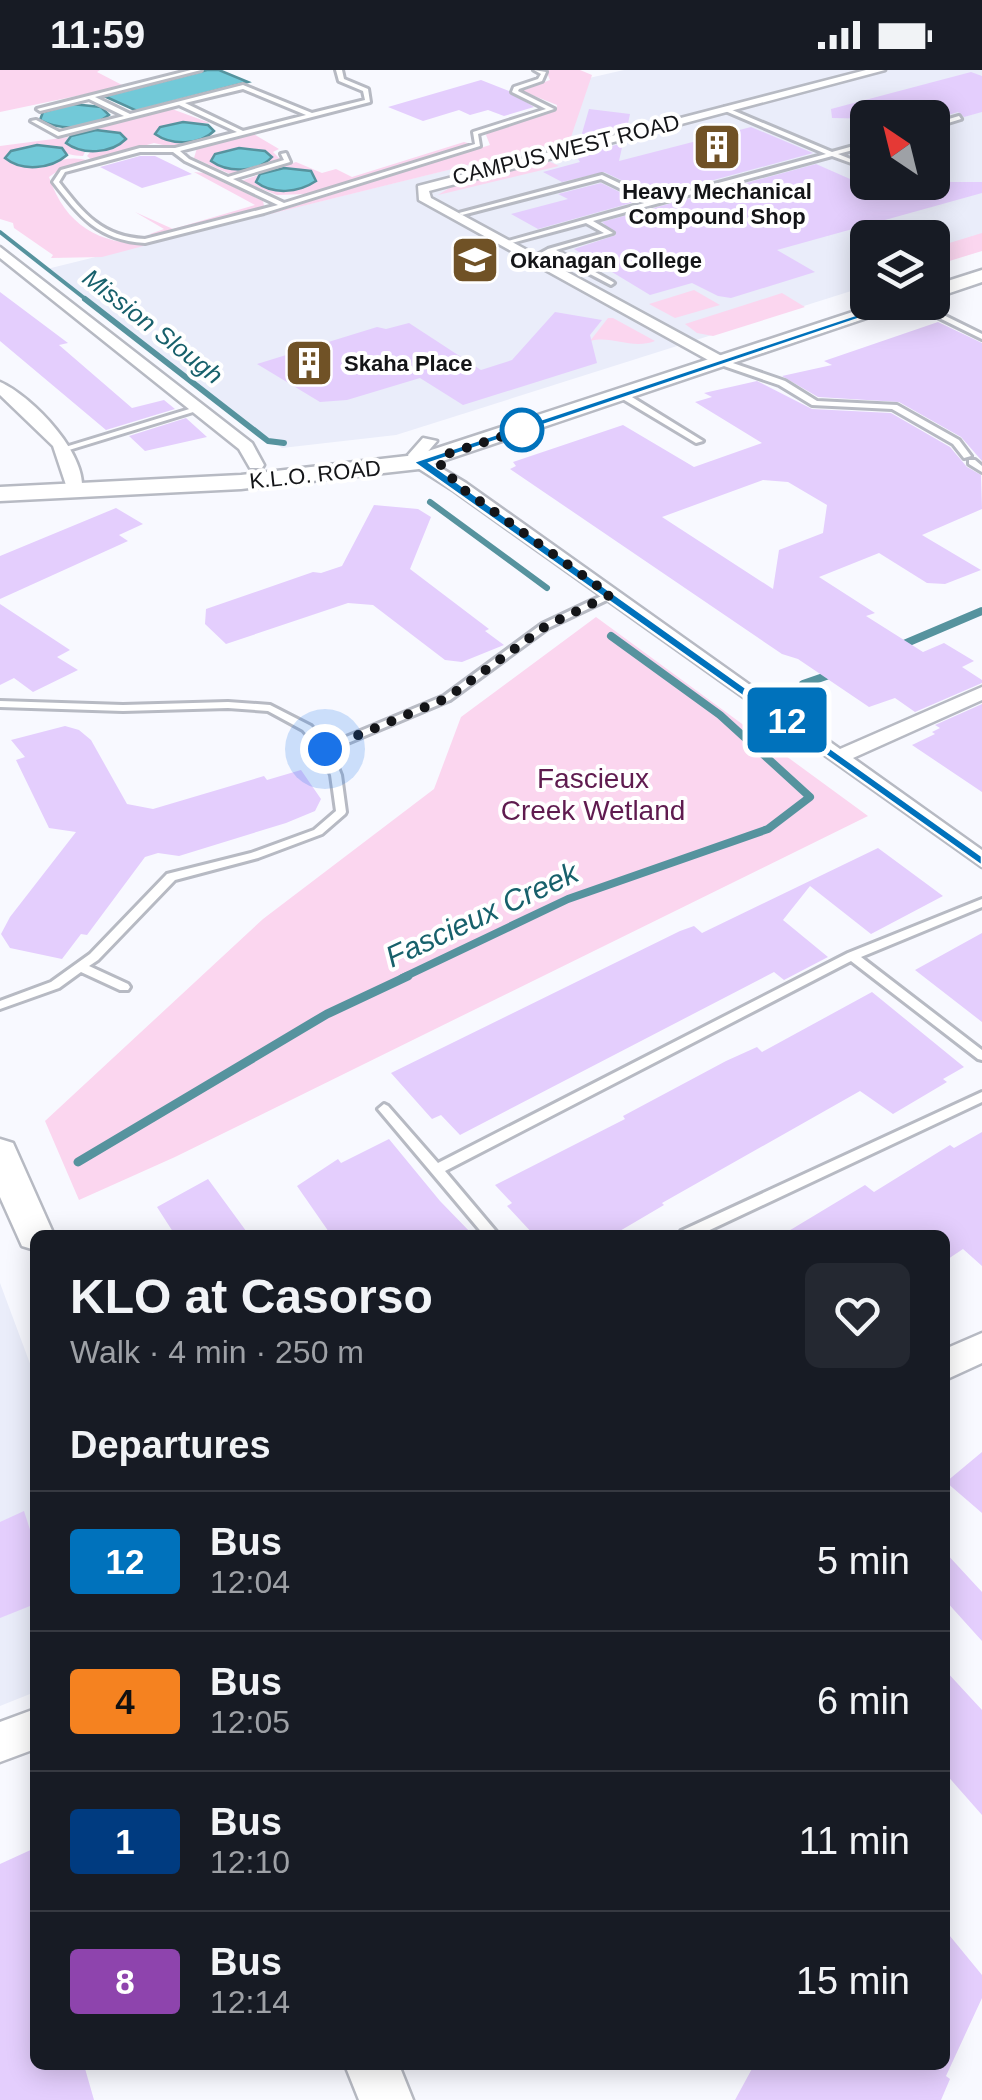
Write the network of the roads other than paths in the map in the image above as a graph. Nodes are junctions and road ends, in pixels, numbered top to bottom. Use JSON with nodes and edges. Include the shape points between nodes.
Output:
{"nodes":[{"id":1,"x":198,"y":70,"type":"edge"},
{"id":2,"x":339,"y":70,"type":"edge"},
{"id":3,"x":537,"y":70,"type":"edge"},
{"id":4,"x":879,"y":70,"type":"edge"},
{"id":5,"x":90,"y":97,"type":"junction"},
{"id":6,"x":180,"y":103,"type":"junction"},
{"id":7,"x":40,"y":109,"type":"dead end"},
{"id":8,"x":725,"y":109,"type":"junction"},
{"id":9,"x":130,"y":116,"type":"junction"},
{"id":10,"x":312,"y":116,"type":"junction"},
{"id":11,"x":959,"y":118,"type":"dead end"},
{"id":12,"x":34,"y":121,"type":"dead end"},
{"id":13,"x":950,"y":121,"type":"edge"},
{"id":14,"x":241,"y":132,"type":"junction"},
{"id":15,"x":850,"y":149,"type":"edge"},
{"id":16,"x":175,"y":150,"type":"junction"},
{"id":17,"x":284,"y":154,"type":"dead end"},
{"id":18,"x":831,"y":154,"type":"junction"},
{"id":19,"x":850,"y":162,"type":"edge"},
{"id":20,"x":227,"y":179,"type":"junction"},
{"id":21,"x":654,"y":202,"type":"junction"},
{"id":22,"x":283,"y":206,"type":"junction"},
{"id":23,"x":462,"y":213,"type":"dead end"},
{"id":24,"x":586,"y":220,"type":"junction"},
{"id":25,"x":504,"y":243,"type":"junction"},
{"id":26,"x":550,"y":250,"type":"junction"},
{"id":27,"x":0,"y":251,"type":"edge"},
{"id":28,"x":534,"y":259,"type":"junction"},
{"id":29,"x":982,"y":259,"type":"edge"},
{"id":30,"x":950,"y":269,"type":"edge"},
{"id":31,"x":982,"y":276,"type":"edge"},
{"id":32,"x":611,"y":282,"type":"dead end"},
{"id":33,"x":950,"y":287,"type":"edge"},
{"id":34,"x":850,"y":302,"type":"edge"},
{"id":35,"x":852,"y":320,"type":"edge"},
{"id":36,"x":946,"y":320,"type":"edge"},
{"id":37,"x":982,"y":337,"type":"edge"},
{"id":38,"x":701,"y":351,"type":"junction"},
{"id":39,"x":724,"y":362,"type":"junction"},
{"id":40,"x":0,"y":387,"type":"edge"},
{"id":41,"x":624,"y":396,"type":"junction"},
{"id":42,"x":199,"y":409,"type":"junction"},
{"id":43,"x":699,"y":441,"type":"dead end"},
{"id":44,"x":66,"y":448,"type":"junction"},
{"id":45,"x":430,"y":453,"type":"junction"},
{"id":46,"x":251,"y":456,"type":"junction"},
{"id":47,"x":982,"y":470,"type":"edge"},
{"id":48,"x":0,"y":478,"type":"edge"},
{"id":49,"x":75,"y":482,"type":"junction"},
{"id":50,"x":0,"y":494,"type":"edge"},
{"id":51,"x":610,"y":595,"type":"junction"},
{"id":52,"x":982,"y":693,"type":"edge"},
{"id":53,"x":0,"y":704,"type":"edge"},
{"id":54,"x":325,"y":749,"type":"junction"},
{"id":55,"x":839,"y":756,"type":"junction"},
{"id":56,"x":982,"y":860,"type":"edge"},
{"id":57,"x":982,"y":903,"type":"edge"},
{"id":58,"x":852,"y":956,"type":"junction"},
{"id":59,"x":80,"y":967,"type":"junction"},
{"id":60,"x":124,"y":987,"type":"dead end"},
{"id":61,"x":0,"y":1004,"type":"edge"},
{"id":62,"x":982,"y":1056,"type":"edge"},
{"id":63,"x":982,"y":1097,"type":"edge"},
{"id":64,"x":384,"y":1109,"type":"dead end"},
{"id":65,"x":0,"y":1153,"type":"edge"},
{"id":66,"x":436,"y":1170,"type":"junction"},
{"id":67,"x":33,"y":1230,"type":"edge"},
{"id":68,"x":488,"y":1230,"type":"edge"},
{"id":69,"x":697,"y":1230,"type":"edge"},
{"id":70,"x":982,"y":1347,"type":"edge"},
{"id":71,"x":950,"y":1363,"type":"edge"},
{"id":72,"x":30,"y":1731,"type":"edge"},
{"id":73,"x":0,"y":1742,"type":"edge"},
{"id":74,"x":374,"y":2070,"type":"edge"},
{"id":75,"x":386,"y":2100,"type":"edge"}],
"edges":[{"from":1,"to":5,"type":"lane"},
{"from":2,"to":10,"type":"lane","via":[[341,80],[366,90],[368,101]]},
{"from":3,"to":22,"type":"lane","via":[[544,73],[540,80],[515,92],[551,109],[475,133],[480,142],[472,147]]},
{"from":4,"to":8,"type":"street","name":"CAMPUS WEST ROAD"},
{"from":5,"to":7,"type":"lane"},
{"from":5,"to":9,"type":"lane"},
{"from":6,"to":9,"type":"lane"},
{"from":6,"to":10,"type":"lane","via":[[243,87]]},
{"from":6,"to":14,"type":"lane"},
{"from":8,"to":18,"type":"lane"},
{"from":8,"to":25,"type":"street","name":"CAMPUS WEST ROAD","via":[[422,189],[425,200]]},
{"from":9,"to":12,"type":"lane","via":[[58,134]]},
{"from":10,"to":14,"type":"lane"},
{"from":11,"to":13,"type":"lane"},
{"from":14,"to":16,"type":"lane"},
{"from":15,"to":18,"type":"lane"},
{"from":16,"to":20,"type":"lane"},
{"from":16,"to":22,"type":"lane","via":[[140,150],[56,178],[89,224],[126,241]]},
{"from":17,"to":20,"type":"lane","via":[[288,160]]},
{"from":18,"to":19,"type":"lane"},
{"from":18,"to":21,"type":"lane"},
{"from":20,"to":22,"type":"lane"},
{"from":21,"to":23,"type":"lane","via":[[602,177]]},
{"from":21,"to":24,"type":"lane"},
{"from":24,"to":25,"type":"lane"},
{"from":24,"to":26,"type":"lane","via":[[610,233]]},
{"from":25,"to":28,"type":"street","name":"CAMPUS WEST ROAD"},
{"from":26,"to":28,"type":"lane"},
{"from":26,"to":32,"type":"lane"},
{"from":27,"to":42,"type":"street"},
{"from":28,"to":38,"type":"street","name":"CAMPUS WEST ROAD"},
{"from":29,"to":30,"type":"main road"},
{"from":31,"to":33,"type":"main road"},
{"from":34,"to":38,"type":"main road","name":"K.L.O. ROAD"},
{"from":35,"to":39,"type":"main road","name":"K.L.O. ROAD"},
{"from":36,"to":37,"type":"lane"},
{"from":38,"to":39,"type":"street","name":"CAMPUS WEST ROAD"},
{"from":38,"to":45,"type":"main road","name":"K.L.O. ROAD"},
{"from":39,"to":41,"type":"main road","name":"K.L.O. ROAD"},
{"from":39,"to":47,"type":"lane","via":[[815,403],[894,408],[956,442]]},
{"from":40,"to":44,"type":"street"},
{"from":41,"to":43,"type":"lane"},
{"from":41,"to":45,"type":"main road","name":"K.L.O. ROAD"},
{"from":42,"to":44,"type":"lane"},
{"from":42,"to":46,"type":"street"},
{"from":44,"to":49,"type":"street"},
{"from":45,"to":46,"type":"main road","name":"K.L.O. ROAD"},
{"from":45,"to":49,"type":"main road","name":"K.L.O. ROAD","via":[[241,482]]},
{"from":45,"to":51,"type":"street","via":[[460,487]]},
{"from":46,"to":49,"type":"main road","name":"K.L.O. ROAD"},
{"from":48,"to":49,"type":"main road","name":"K.L.O. ROAD"},
{"from":49,"to":50,"type":"main road","name":"K.L.O. ROAD"},
{"from":51,"to":54,"type":"lane","via":[[546,626],[447,698]]},
{"from":51,"to":55,"type":"street"},
{"from":52,"to":55,"type":"street"},
{"from":53,"to":54,"type":"lane","via":[[270,708],[308,728]]},
{"from":54,"to":59,"type":"lane","via":[[341,812],[332,822],[254,856],[171,877]]},
{"from":55,"to":56,"type":"street"},
{"from":57,"to":58,"type":"lane"},
{"from":58,"to":62,"type":"lane"},
{"from":58,"to":66,"type":"lane"},
{"from":59,"to":60,"type":"lane"},
{"from":59,"to":61,"type":"lane","via":[[55,985]]},
{"from":63,"to":69,"type":"lane"},
{"from":64,"to":66,"type":"lane"},
{"from":65,"to":67,"type":"main road"},
{"from":66,"to":68,"type":"lane"},
{"from":70,"to":71,"type":"street"},
{"from":72,"to":73,"type":"street"},
{"from":74,"to":75,"type":"main road"}]}
